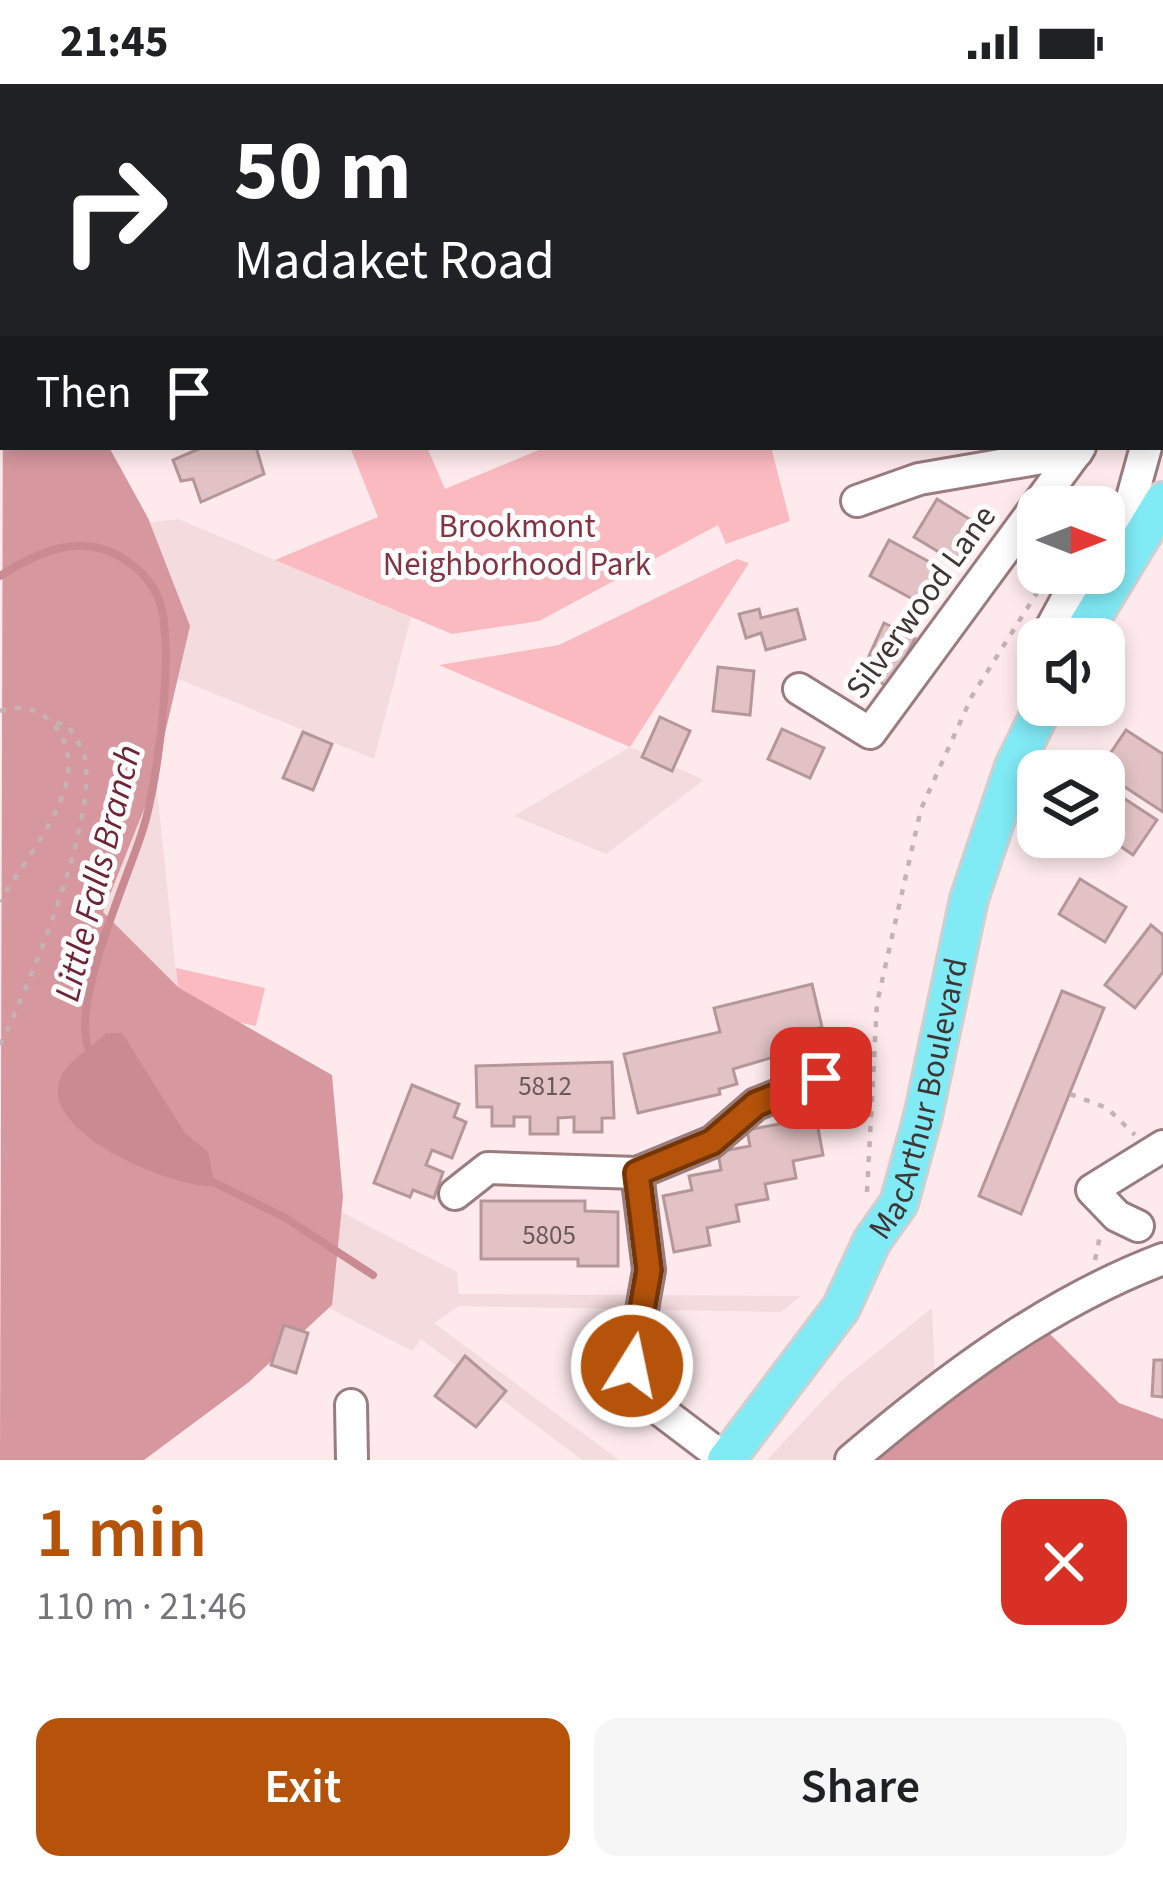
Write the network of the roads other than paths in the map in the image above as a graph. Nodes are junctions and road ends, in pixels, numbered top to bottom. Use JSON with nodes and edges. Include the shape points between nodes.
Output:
{"nodes":[{"id":1,"x":1078,"y":450,"type":"edge"},
{"id":2,"x":1145,"y":450,"type":"edge"},
{"id":3,"x":857,"y":501,"type":"dead end"},
{"id":4,"x":1163,"y":501,"type":"edge"},
{"id":5,"x":1125,"y":512,"type":"edge"},
{"id":6,"x":1091,"y":618,"type":"edge"},
{"id":7,"x":799,"y":688,"type":"dead end"},
{"id":8,"x":1031,"y":726,"type":"edge"},
{"id":9,"x":821,"y":1078,"type":"dead end"},
{"id":10,"x":1158,"y":1149,"type":"edge"},
{"id":11,"x":637,"y":1173,"type":"junction"},
{"id":12,"x":455,"y":1194,"type":"dead end"},
{"id":13,"x":1163,"y":1205,"type":"edge"},
{"id":14,"x":1138,"y":1226,"type":"junction"},
{"id":15,"x":1155,"y":1262,"type":"edge"},
{"id":16,"x":351,"y":1405,"type":"dead end"},
{"id":17,"x":352,"y":1460,"type":"edge"},
{"id":18,"x":726,"y":1460,"type":"edge"},
{"id":19,"x":851,"y":1460,"type":"edge"}],
"edges":[{"from":1,"to":3,"type":"street","via":[[920,479]]},
{"from":1,"to":7,"type":"street","name":"Silverwood Lane","via":[[870,733]]},
{"from":2,"to":5,"type":"street"},
{"from":4,"to":6,"type":"main road"},
{"from":8,"to":18,"type":"main road","name":"MacArthur Boulevard","via":[[969,899],[898,1203],[841,1308]]},
{"from":9,"to":11,"type":"street","via":[[756,1104],[712,1142]]},
{"from":10,"to":14,"type":"street","via":[[1092,1190]]},
{"from":11,"to":12,"type":"street","via":[[488,1168]]},
{"from":11,"to":18,"type":"street","via":[[649,1270],[632,1366],[660,1410]]},
{"from":13,"to":14,"type":"street"},
{"from":14,"to":15,"type":"street","via":[[1135,1242]]},
{"from":15,"to":19,"type":"street","via":[[1000,1344]]},
{"from":16,"to":17,"type":"street"}]}
